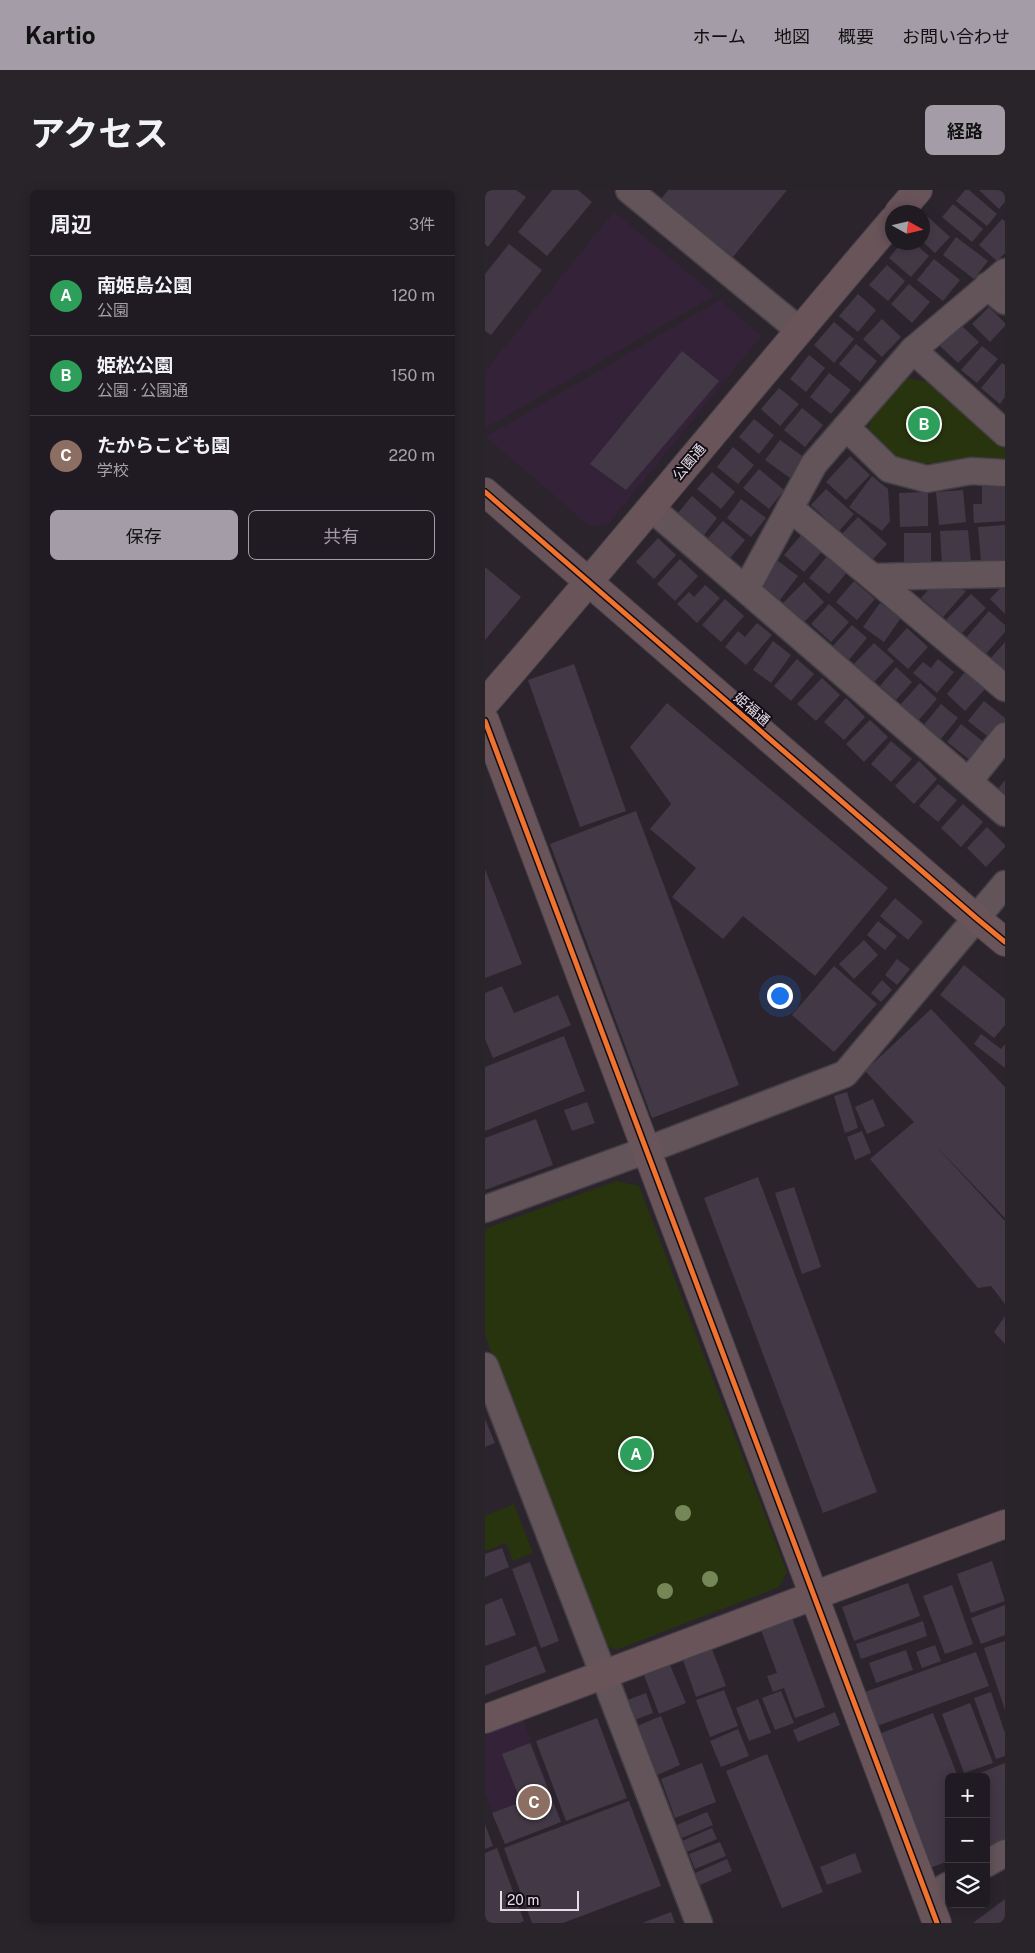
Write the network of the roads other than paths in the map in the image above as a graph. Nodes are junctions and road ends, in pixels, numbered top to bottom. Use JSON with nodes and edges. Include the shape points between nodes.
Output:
{"nodes":[{"id":1,"x":629,"y":190,"type":"edge"},
{"id":2,"x":918,"y":190,"type":"edge"},
{"id":3,"x":905,"y":205,"type":"edge"},
{"id":4,"x":885,"y":229,"type":"edge"},
{"id":5,"x":999,"y":286,"type":"edge"},
{"id":6,"x":799,"y":330,"type":"junction"},
{"id":7,"x":913,"y":350,"type":"junction"},
{"id":8,"x":846,"y":428,"type":"junction"},
{"id":9,"x":1005,"y":433,"type":"edge"},
{"id":10,"x":1005,"y":473,"type":"edge"},
{"id":11,"x":485,"y":492,"type":"edge"},
{"id":12,"x":651,"y":508,"type":"junction"},
{"id":13,"x":790,"y":508,"type":"junction"},
{"id":14,"x":1005,"y":574,"type":"edge"},
{"id":15,"x":873,"y":577,"type":"junction"},
{"id":16,"x":589,"y":582,"type":"junction"},
{"id":17,"x":745,"y":589,"type":"junction"},
{"id":18,"x":1005,"y":688,"type":"edge"},
{"id":19,"x":485,"y":703,"type":"edge"},
{"id":20,"x":485,"y":721,"type":"edge"},
{"id":21,"x":1005,"y":736,"type":"edge"},
{"id":22,"x":969,"y":781,"type":"junction"},
{"id":23,"x":1005,"y":813,"type":"edge"},
{"id":24,"x":1005,"y":884,"type":"edge"},
{"id":25,"x":976,"y":918,"type":"junction"},
{"id":26,"x":1005,"y":942,"type":"edge"},
{"id":27,"x":647,"y":1150,"type":"junction"},
{"id":28,"x":485,"y":1209,"type":"edge"},
{"id":29,"x":485,"y":1366,"type":"edge"},
{"id":30,"x":1005,"y":1524,"type":"edge"},
{"id":31,"x":815,"y":1596,"type":"junction"},
{"id":32,"x":603,"y":1676,"type":"junction"},
{"id":33,"x":485,"y":1719,"type":"edge"},
{"id":34,"x":1005,"y":1852,"type":"edge"},
{"id":35,"x":988,"y":1863,"type":"edge"},
{"id":36,"x":938,"y":1892,"type":"edge"},
{"id":37,"x":699,"y":1923,"type":"edge"},
{"id":38,"x":937,"y":1923,"type":"edge"}],
"edges":[{"from":1,"to":6,"type":"street"},
{"from":2,"to":3,"type":"street"},
{"from":4,"to":6,"type":"street","name":"公園通"},
{"from":5,"to":7,"type":"street"},
{"from":6,"to":12,"type":"street","name":"公園通"},
{"from":7,"to":8,"type":"street"},
{"from":7,"to":9,"type":"street"},
{"from":8,"to":10,"type":"street","via":[[889,469],[927,479],[971,471]]},
{"from":8,"to":13,"type":"street","via":[[814,464]]},
{"from":11,"to":16,"type":"street","name":"姫福通"},
{"from":12,"to":16,"type":"street","name":"公園通"},
{"from":12,"to":17,"type":"street"},
{"from":13,"to":15,"type":"street"},
{"from":13,"to":17,"type":"street"},
{"from":14,"to":15,"type":"street"},
{"from":15,"to":18,"type":"street"},
{"from":16,"to":19,"type":"street","name":"公園通"},
{"from":16,"to":25,"type":"street","name":"姫福通"},
{"from":17,"to":22,"type":"street"},
{"from":20,"to":27,"type":"street"},
{"from":21,"to":22,"type":"street"},
{"from":22,"to":23,"type":"street"},
{"from":24,"to":25,"type":"street"},
{"from":25,"to":26,"type":"street","name":"姫福通"},
{"from":25,"to":27,"type":"street","via":[[845,1074]]},
{"from":27,"to":28,"type":"street"},
{"from":27,"to":31,"type":"street"},
{"from":29,"to":32,"type":"street"},
{"from":30,"to":31,"type":"street"},
{"from":31,"to":32,"type":"street"},
{"from":31,"to":36,"type":"street"},
{"from":32,"to":33,"type":"street"},
{"from":32,"to":37,"type":"street"},
{"from":34,"to":35,"type":"street"},
{"from":36,"to":38,"type":"street"}]}
